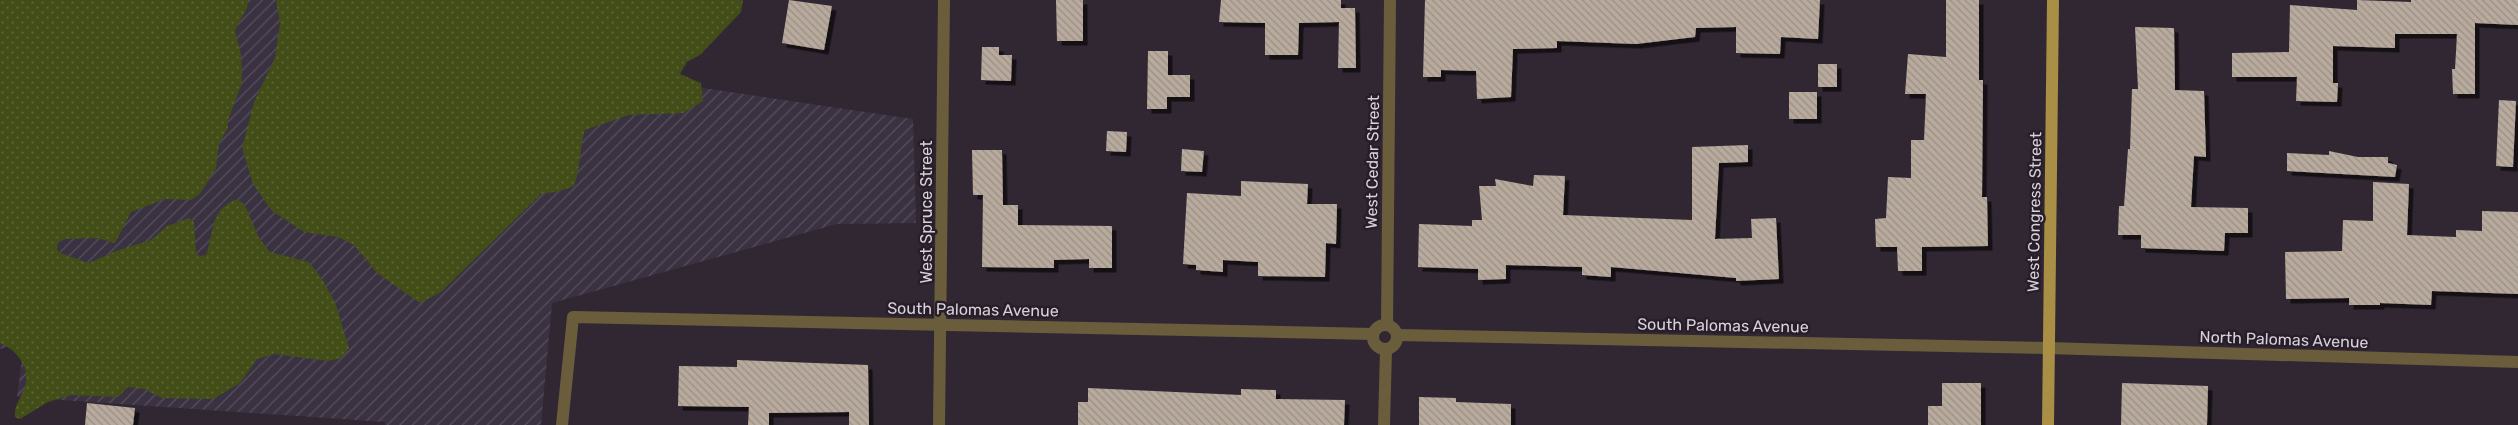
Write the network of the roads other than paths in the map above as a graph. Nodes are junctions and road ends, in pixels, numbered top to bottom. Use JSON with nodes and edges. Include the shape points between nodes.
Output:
{"nodes":[{"id":1,"x":944,"y":0,"type":"edge"},
{"id":2,"x":1390,"y":0,"type":"edge"},
{"id":3,"x":2053,"y":0,"type":"edge"},
{"id":4,"x":941,"y":325,"type":"junction"},
{"id":5,"x":1387,"y":325,"type":"junction"},
{"id":6,"x":1373,"y":334,"type":"junction"},
{"id":7,"x":1398,"y":335,"type":"junction"},
{"id":8,"x":2048,"y":348,"type":"junction"},
{"id":9,"x":1386,"y":350,"type":"junction"},
{"id":10,"x":2518,"y":362,"type":"edge"},
{"id":11,"x":562,"y":425,"type":"edge"},
{"id":12,"x":940,"y":425,"type":"edge"},
{"id":13,"x":1384,"y":425,"type":"edge"},
{"id":14,"x":2048,"y":425,"type":"edge"}],
"edges":[{"from":1,"to":4,"type":"street","name":"West Spruce Street"},
{"from":2,"to":5,"type":"street","name":"West Cedar Street"},
{"from":3,"to":8,"type":"main road","name":"West Congress Street"},
{"from":4,"to":6,"type":"street","name":"South Palomas Avenue"},
{"from":4,"to":11,"type":"street","name":"South Palomas Avenue","via":[[573,317]]},
{"from":4,"to":12,"type":"street","name":"West Spruce Street"},
{"from":5,"to":6,"type":"street"},
{"from":5,"to":7,"type":"street","via":[[1393,327]]},
{"from":6,"to":9,"type":"street","via":[[1377,346]]},
{"from":7,"to":8,"type":"street","name":"South Palomas Avenue"},
{"from":7,"to":9,"type":"street","via":[[1395,345]]},
{"from":8,"to":10,"type":"street","name":"North Palomas Avenue"},
{"from":8,"to":14,"type":"main road","name":"West Congress Street"},
{"from":9,"to":13,"type":"street"}]}
